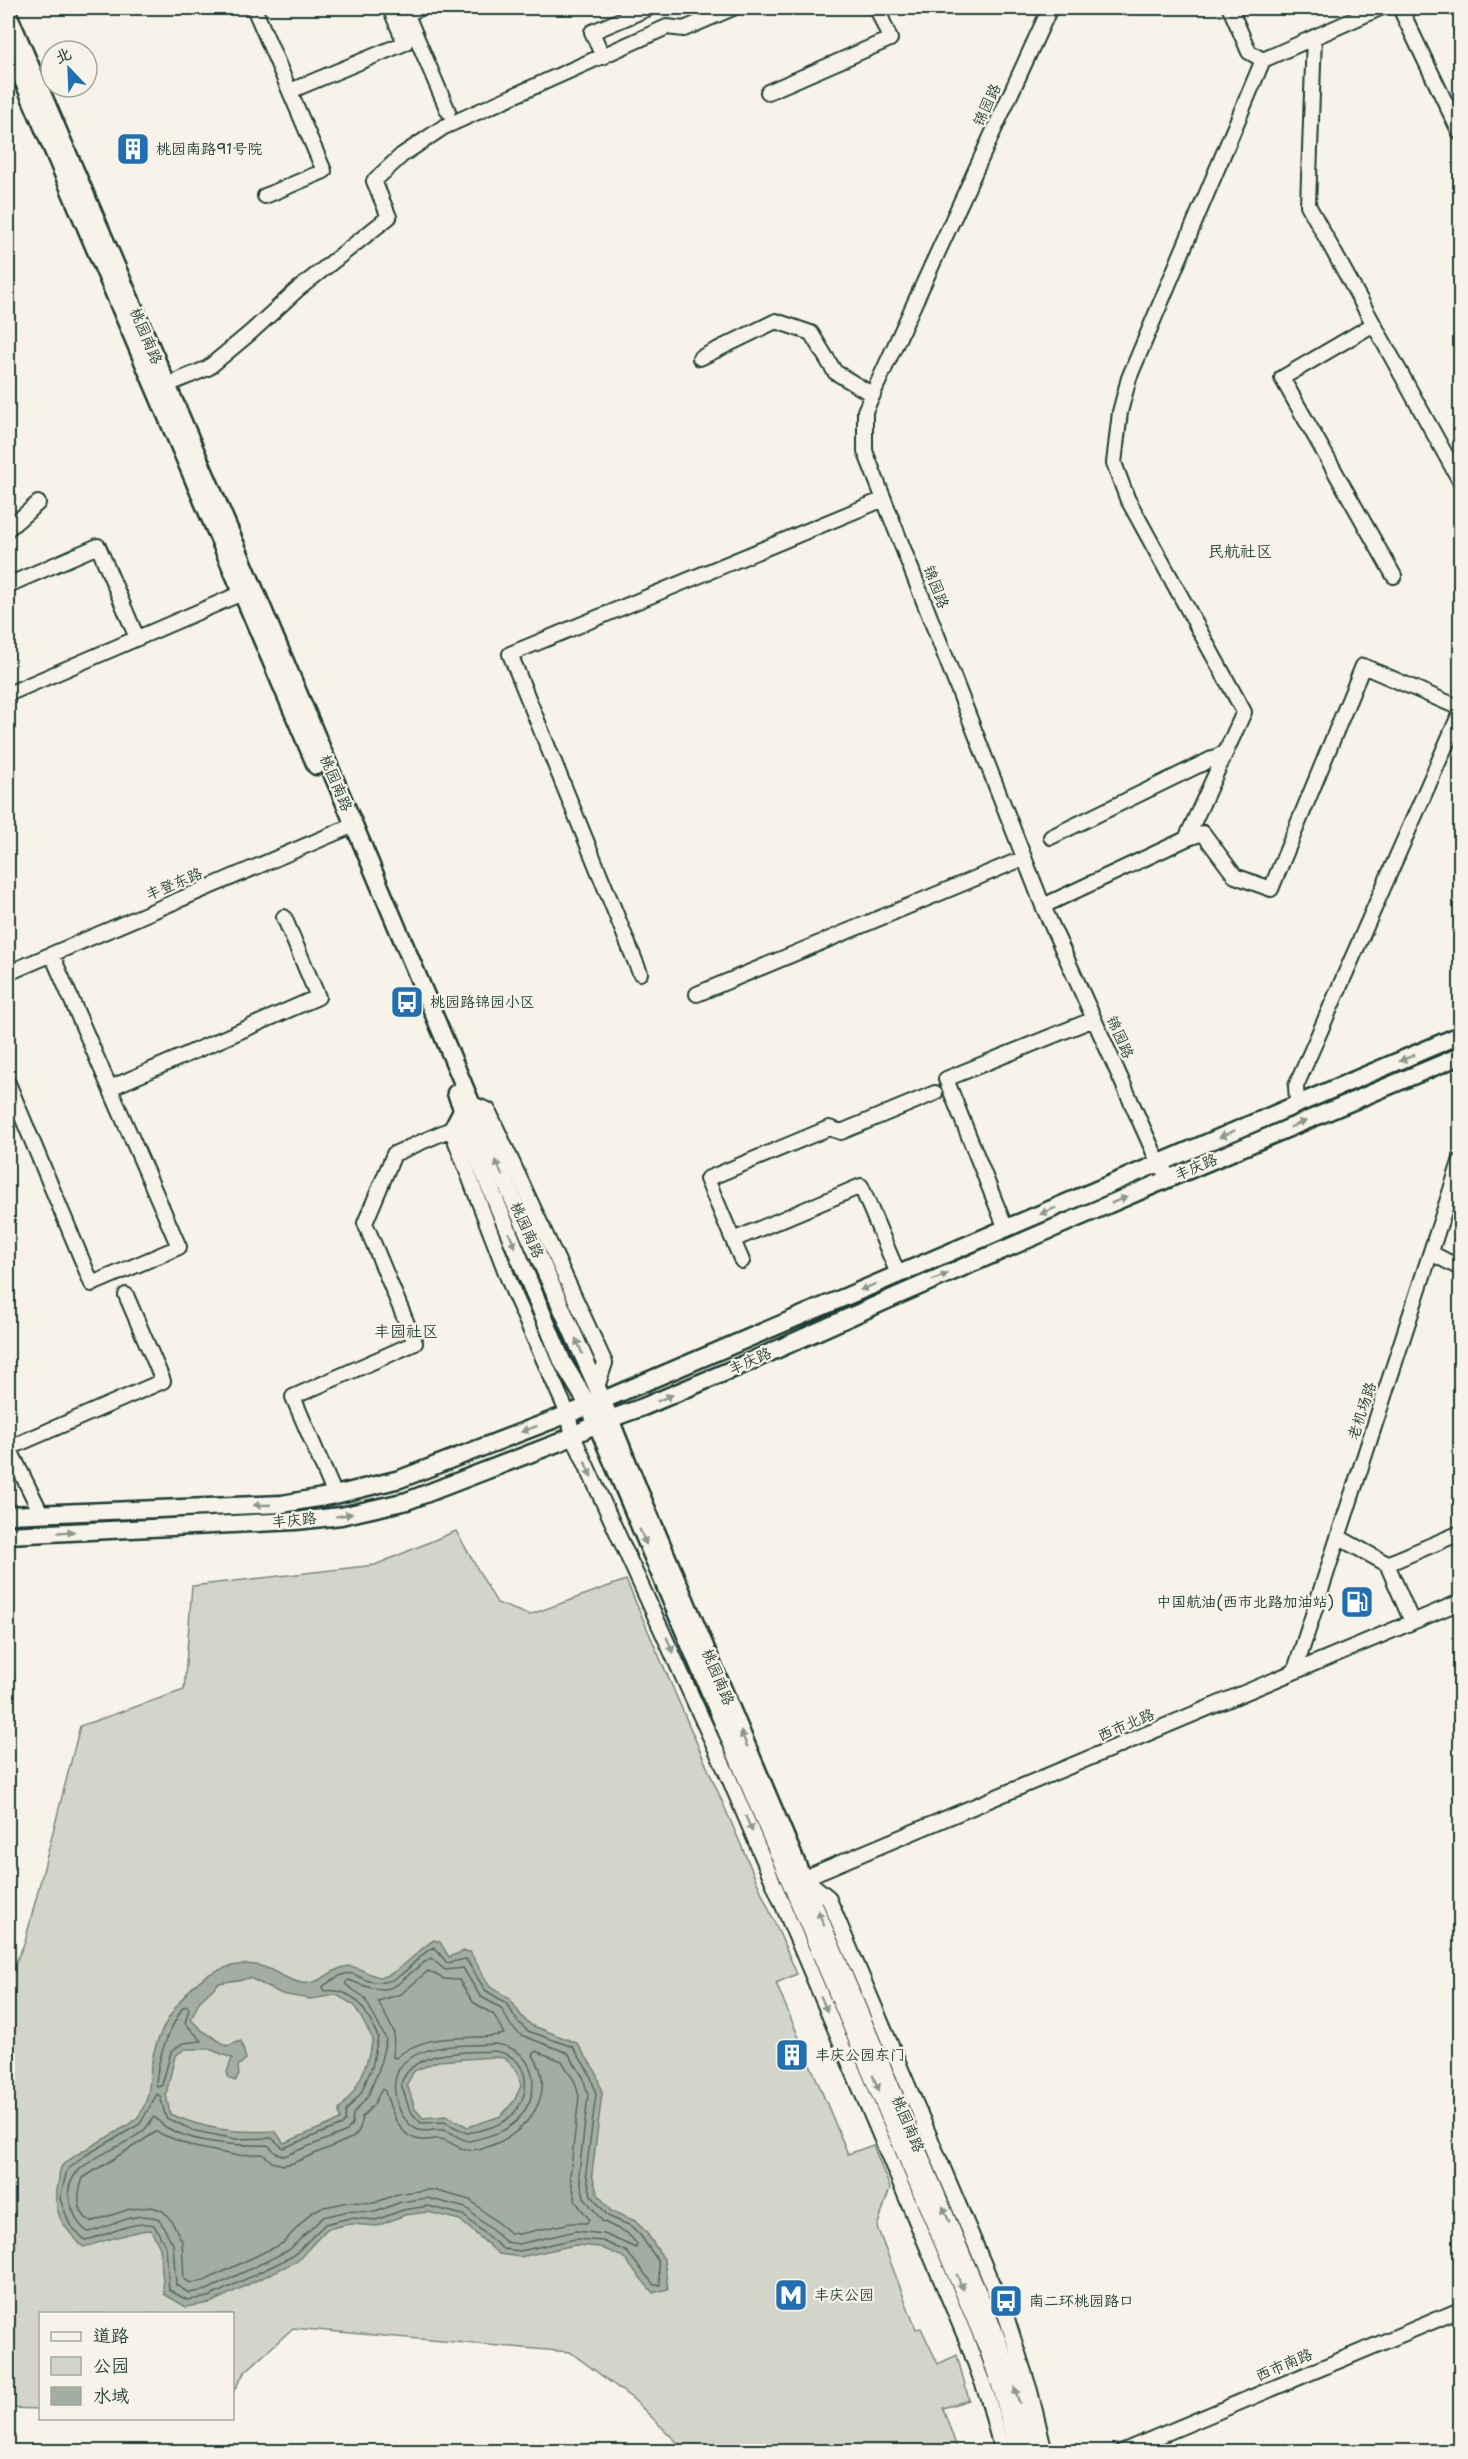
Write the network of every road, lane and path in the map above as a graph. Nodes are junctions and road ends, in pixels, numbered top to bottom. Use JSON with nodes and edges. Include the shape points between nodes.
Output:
{"nodes":[{"id":1,"x":254,"y":8,"type":"edge"},
{"id":2,"x":390,"y":8,"type":"edge"},
{"id":3,"x":421,"y":8,"type":"edge"},
{"id":4,"x":649,"y":8,"type":"edge"},
{"id":5,"x":733,"y":8,"type":"edge"},
{"id":6,"x":876,"y":8,"type":"edge"},
{"id":7,"x":1050,"y":8,"type":"edge"},
{"id":8,"x":1230,"y":8,"type":"edge"},
{"id":9,"x":1380,"y":8,"type":"edge"},
{"id":10,"x":1400,"y":8,"type":"edge"},
{"id":11,"x":405,"y":11,"type":"edge"},
{"id":12,"x":8,"y":14,"type":"edge"},
{"id":13,"x":1314,"y":37,"type":"junction"},
{"id":14,"x":8,"y":45,"type":"edge"},
{"id":15,"x":603,"y":57,"type":"junction"},
{"id":16,"x":1263,"y":60,"type":"junction"},
{"id":17,"x":290,"y":91,"type":"junction"},
{"id":18,"x":768,"y":92,"type":"dead end"},
{"id":19,"x":448,"y":111,"type":"dead end"},
{"id":20,"x":1461,"y":133,"type":"edge"},
{"id":21,"x":265,"y":196,"type":"dead end"},
{"id":22,"x":1374,"y":324,"type":"junction"},
{"id":23,"x":700,"y":358,"type":"dead end"},
{"id":24,"x":167,"y":385,"type":"junction"},
{"id":25,"x":873,"y":395,"type":"junction"},
{"id":26,"x":1461,"y":481,"type":"edge"},
{"id":27,"x":884,"y":499,"type":"junction"},
{"id":28,"x":38,"y":503,"type":"dead end"},
{"id":29,"x":8,"y":529,"type":"edge"},
{"id":30,"x":1394,"y":576,"type":"dead end"},
{"id":31,"x":8,"y":585,"type":"edge"},
{"id":32,"x":242,"y":593,"type":"junction"},
{"id":33,"x":137,"y":638,"type":"junction"},
{"id":34,"x":8,"y":694,"type":"edge"},
{"id":35,"x":1461,"y":708,"type":"edge"},
{"id":36,"x":1461,"y":713,"type":"edge"},
{"id":37,"x":1226,"y":752,"type":"junction"},
{"id":38,"x":349,"y":827,"type":"junction"},
{"id":39,"x":1051,"y":837,"type":"dead end"},
{"id":40,"x":1186,"y":839,"type":"junction"},
{"id":41,"x":1024,"y":858,"type":"junction"},
{"id":42,"x":1043,"y":906,"type":"junction"},
{"id":43,"x":284,"y":917,"type":"dead end"},
{"id":44,"x":52,"y":954,"type":"junction"},
{"id":45,"x":8,"y":973,"type":"edge"},
{"id":46,"x":640,"y":973,"type":"dead end"},
{"id":47,"x":697,"y":994,"type":"dead end"},
{"id":48,"x":1094,"y":1019,"type":"junction"},
{"id":49,"x":1461,"y":1035,"type":"edge"},
{"id":50,"x":1461,"y":1056,"type":"edge"},
{"id":51,"x":8,"y":1083,"type":"edge"},
{"id":52,"x":110,"y":1088,"type":"junction"},
{"id":53,"x":935,"y":1093,"type":"dead end"},
{"id":54,"x":1297,"y":1103,"type":"junction"},
{"id":55,"x":467,"y":1106,"type":"junction"},
{"id":56,"x":451,"y":1129,"type":"junction"},
{"id":57,"x":1461,"y":1162,"type":"edge"},
{"id":58,"x":1159,"y":1164,"type":"junction"},
{"id":59,"x":1170,"y":1178,"type":"junction"},
{"id":60,"x":1006,"y":1229,"type":"junction"},
{"id":61,"x":733,"y":1240,"type":"junction"},
{"id":62,"x":1431,"y":1253,"type":"junction"},
{"id":63,"x":742,"y":1261,"type":"dead end"},
{"id":64,"x":1461,"y":1268,"type":"edge"},
{"id":65,"x":898,"y":1274,"type":"junction"},
{"id":66,"x":126,"y":1296,"type":"dead end"},
{"id":67,"x":596,"y":1397,"type":"junction"},
{"id":68,"x":568,"y":1414,"type":"junction"},
{"id":69,"x":603,"y":1422,"type":"junction"},
{"id":70,"x":573,"y":1436,"type":"junction"},
{"id":71,"x":335,"y":1496,"type":"junction"},
{"id":72,"x":41,"y":1514,"type":"junction"},
{"id":73,"x":8,"y":1515,"type":"edge"},
{"id":74,"x":1461,"y":1533,"type":"edge"},
{"id":75,"x":8,"y":1535,"type":"edge"},
{"id":76,"x":1338,"y":1537,"type":"junction"},
{"id":77,"x":1387,"y":1564,"type":"junction"},
{"id":78,"x":1461,"y":1602,"type":"edge"},
{"id":79,"x":1412,"y":1622,"type":"junction"},
{"id":80,"x":1295,"y":1670,"type":"junction"},
{"id":81,"x":804,"y":1878,"type":"junction"},
{"id":82,"x":1461,"y":2310,"type":"edge"},
{"id":83,"x":1002,"y":2451,"type":"edge"},
{"id":84,"x":1017,"y":2451,"type":"edge"},
{"id":85,"x":1032,"y":2451,"type":"edge"},
{"id":86,"x":1046,"y":2451,"type":"edge"},
{"id":87,"x":1121,"y":2451,"type":"edge"}],
"edges":[{"from":1,"to":17,"type":"street"},
{"from":2,"to":17,"type":"street","via":[[405,43]]},
{"from":3,"to":11,"type":"street"},
{"from":4,"to":15,"type":"street","via":[[592,32]]},
{"from":5,"to":15,"type":"street","via":[[684,30],[667,27]]},
{"from":6,"to":18,"type":"street","via":[[890,39]]},
{"from":7,"to":25,"type":"street","name":"锦园路"},
{"from":8,"to":16,"type":"street","via":[[1249,52]]},
{"from":9,"to":13,"type":"street"},
{"from":10,"to":20,"type":"street"},
{"from":11,"to":19,"type":"street"},
{"from":12,"to":24,"type":"main road","name":"桃园南路"},
{"from":13,"to":16,"type":"street"},
{"from":13,"to":22,"type":"street","via":[[1308,205]]},
{"from":14,"to":32,"type":"main road","name":"桃园南路"},
{"from":15,"to":24,"type":"street","via":[[444,127],[402,155],[374,181],[389,217],[208,368]]},
{"from":16,"to":37,"type":"street","via":[[1129,378],[1114,463],[1127,498],[1245,712]]},
{"from":17,"to":21,"type":"street","via":[[324,171]]},
{"from":22,"to":26,"type":"street"},
{"from":22,"to":30,"type":"street","via":[[1282,378]]},
{"from":23,"to":25,"type":"street","via":[[776,321],[811,333],[835,372]]},
{"from":24,"to":38,"type":"main road","name":"桃园南路"},
{"from":25,"to":27,"type":"street","name":"锦园路","via":[[865,411],[865,451]]},
{"from":27,"to":41,"type":"street","name":"锦园路"},
{"from":27,"to":46,"type":"street","via":[[510,654]]},
{"from":28,"to":29,"type":"street"},
{"from":31,"to":33,"type":"street","via":[[98,546]]},
{"from":32,"to":33,"type":"street"},
{"from":32,"to":38,"type":"main road","name":"桃园南路"},
{"from":33,"to":34,"type":"street"},
{"from":35,"to":40,"type":"street","via":[[1363,666],[1271,889],[1235,876],[1203,833]]},
{"from":36,"to":54,"type":"street","via":[[1296,1086]]},
{"from":37,"to":39,"type":"street"},
{"from":37,"to":40,"type":"street"},
{"from":38,"to":44,"type":"street","name":"丰登东路"},
{"from":38,"to":55,"type":"main road","name":"桃园南路"},
{"from":40,"to":42,"type":"street"},
{"from":41,"to":42,"type":"street","name":"锦园路"},
{"from":41,"to":47,"type":"street"},
{"from":42,"to":48,"type":"street","name":"锦园路"},
{"from":43,"to":52,"type":"street","via":[[318,997]]},
{"from":44,"to":45,"type":"street","name":"丰登东路"},
{"from":44,"to":52,"type":"street"},
{"from":48,"to":58,"type":"street","name":"锦园路"},
{"from":48,"to":60,"type":"street","via":[[946,1079]]},
{"from":49,"to":54,"type":"main road","name":"丰庆路","one_way":true},
{"from":59,"to":50,"type":"main road","name":"丰庆路","one_way":true},
{"from":51,"to":52,"type":"street","via":[[92,1284],[179,1247]]},
{"from":53,"to":61,"type":"street","via":[[841,1132],[829,1128],[707,1179]]},
{"from":54,"to":58,"type":"main road","name":"丰庆路","one_way":true},
{"from":55,"to":56,"type":"street"},
{"from":55,"to":67,"type":"main road","name":"桃园南路"},
{"from":56,"to":68,"type":"street","via":[[513,1291]]},
{"from":56,"to":71,"type":"street","via":[[394,1154],[365,1223],[416,1343],[293,1397]]},
{"from":57,"to":62,"type":"street","name":"老机场路"},
{"from":58,"to":59,"type":"street","name":"锦园路"},
{"from":58,"to":60,"type":"main road","name":"丰庆路","one_way":true},
{"from":69,"to":59,"type":"main road","name":"丰庆路","one_way":true},
{"from":60,"to":65,"type":"main road","name":"丰庆路"},
{"from":61,"to":63,"type":"street"},
{"from":61,"to":65,"type":"street","via":[[861,1186]]},
{"from":62,"to":64,"type":"street"},
{"from":62,"to":76,"type":"street","name":"老机场路"},
{"from":65,"to":67,"type":"main road","name":"丰庆路","one_way":true},
{"from":66,"to":72,"type":"street","via":[[164,1381],[9,1448]]},
{"from":67,"to":68,"type":"main road","name":"丰庆路"},
{"from":67,"to":69,"type":"main road","name":"桃园南路"},
{"from":68,"to":70,"type":"street"},
{"from":68,"to":71,"type":"main road","name":"丰庆路","one_way":true,"via":[[400,1479]]},
{"from":69,"to":70,"type":"main road","name":"丰庆路"},
{"from":81,"to":69,"type":"main road","name":"桃园南路","one_way":true,"via":[[640,1493]]},
{"from":69,"to":84,"type":"main road","name":"桃园南路","one_way":true,"via":[[988,2350]]},
{"from":75,"to":70,"type":"main road","name":"丰庆路","one_way":true,"via":[[341,1516],[407,1501]]},
{"from":70,"to":83,"type":"street","one_way":true,"via":[[768,1868],[967,2341]]},
{"from":71,"to":72,"type":"main road","name":"丰庆路","one_way":true,"via":[[282,1504]]},
{"from":72,"to":73,"type":"main road","name":"丰庆路"},
{"from":74,"to":77,"type":"street"},
{"from":76,"to":77,"type":"street"},
{"from":76,"to":80,"type":"street","name":"老机场路"},
{"from":77,"to":79,"type":"street"},
{"from":78,"to":79,"type":"street","name":"西市北路"},
{"from":79,"to":80,"type":"street","name":"西市北路"},
{"from":80,"to":81,"type":"street","name":"西市北路"},
{"from":85,"to":81,"type":"main road","name":"桃园南路","one_way":true,"via":[[993,2328]]},
{"from":81,"to":86,"type":"street","via":[[828,1897],[1007,2319]]},
{"from":82,"to":87,"type":"street","name":"西市南路"}]}
